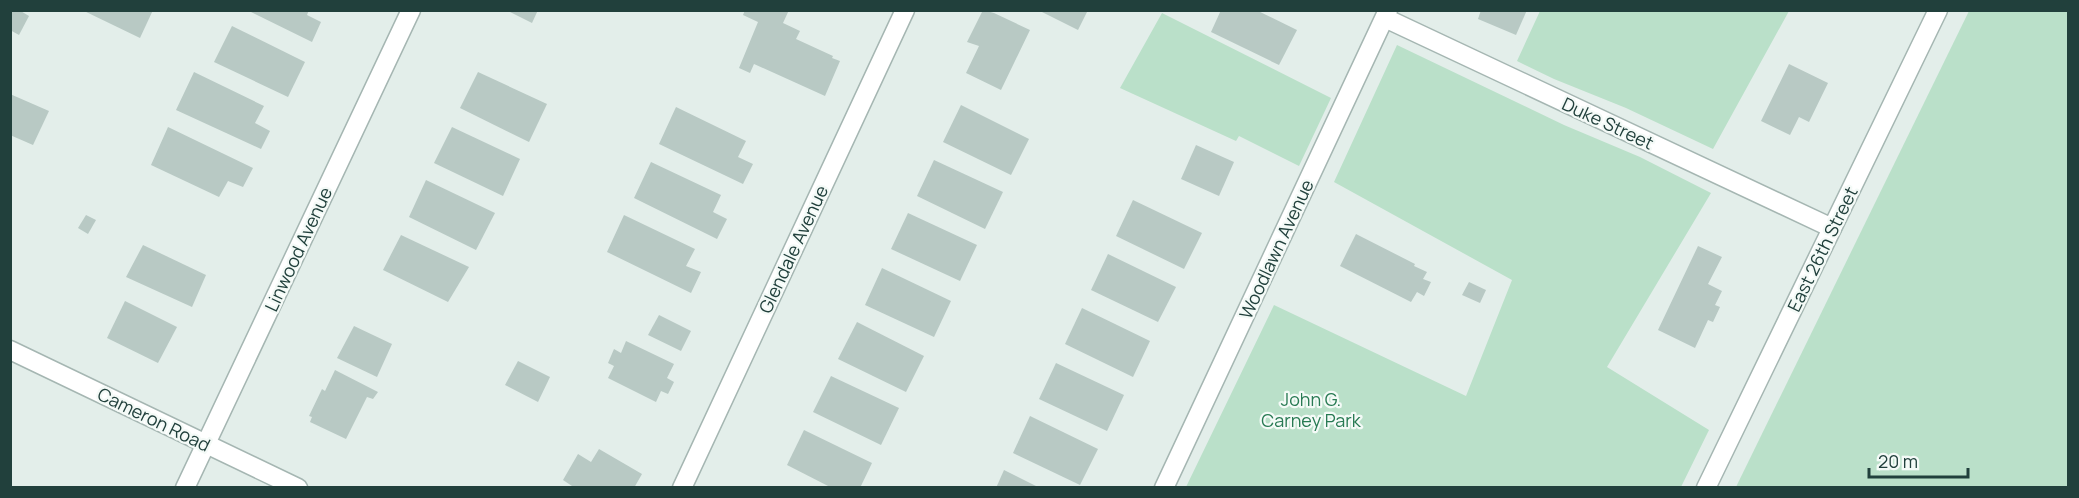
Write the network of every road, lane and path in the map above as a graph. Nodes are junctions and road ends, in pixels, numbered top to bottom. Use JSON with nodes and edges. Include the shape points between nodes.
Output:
{"nodes":[{"id":1,"x":411,"y":10,"type":"edge"},
{"id":2,"x":904,"y":10,"type":"edge"},
{"id":3,"x":1938,"y":10,"type":"edge"},
{"id":4,"x":1386,"y":14,"type":"edge"},
{"id":5,"x":1832,"y":228,"type":"junction"},
{"id":6,"x":10,"y":350,"type":"edge"},
{"id":7,"x":206,"y":444,"type":"junction"},
{"id":8,"x":185,"y":488,"type":"edge"},
{"id":9,"x":297,"y":488,"type":"edge"},
{"id":10,"x":682,"y":488,"type":"edge"},
{"id":11,"x":1164,"y":488,"type":"edge"},
{"id":12,"x":1706,"y":488,"type":"edge"}],
"edges":[{"from":1,"to":7,"type":"street","name":"Linwood Avenue"},
{"from":2,"to":10,"type":"street","name":"Glendale Avenue"},
{"from":3,"to":5,"type":"street","name":"East 26th Street"},
{"from":4,"to":5,"type":"street","name":"Duke Street"},
{"from":4,"to":11,"type":"street","name":"Woodlawn Avenue"},
{"from":5,"to":12,"type":"street","name":"East 26th Street"},
{"from":6,"to":7,"type":"street","name":"Cameron Road"},
{"from":7,"to":8,"type":"street","name":"Linwood Avenue"},
{"from":7,"to":9,"type":"street","name":"Cameron Road"}]}
